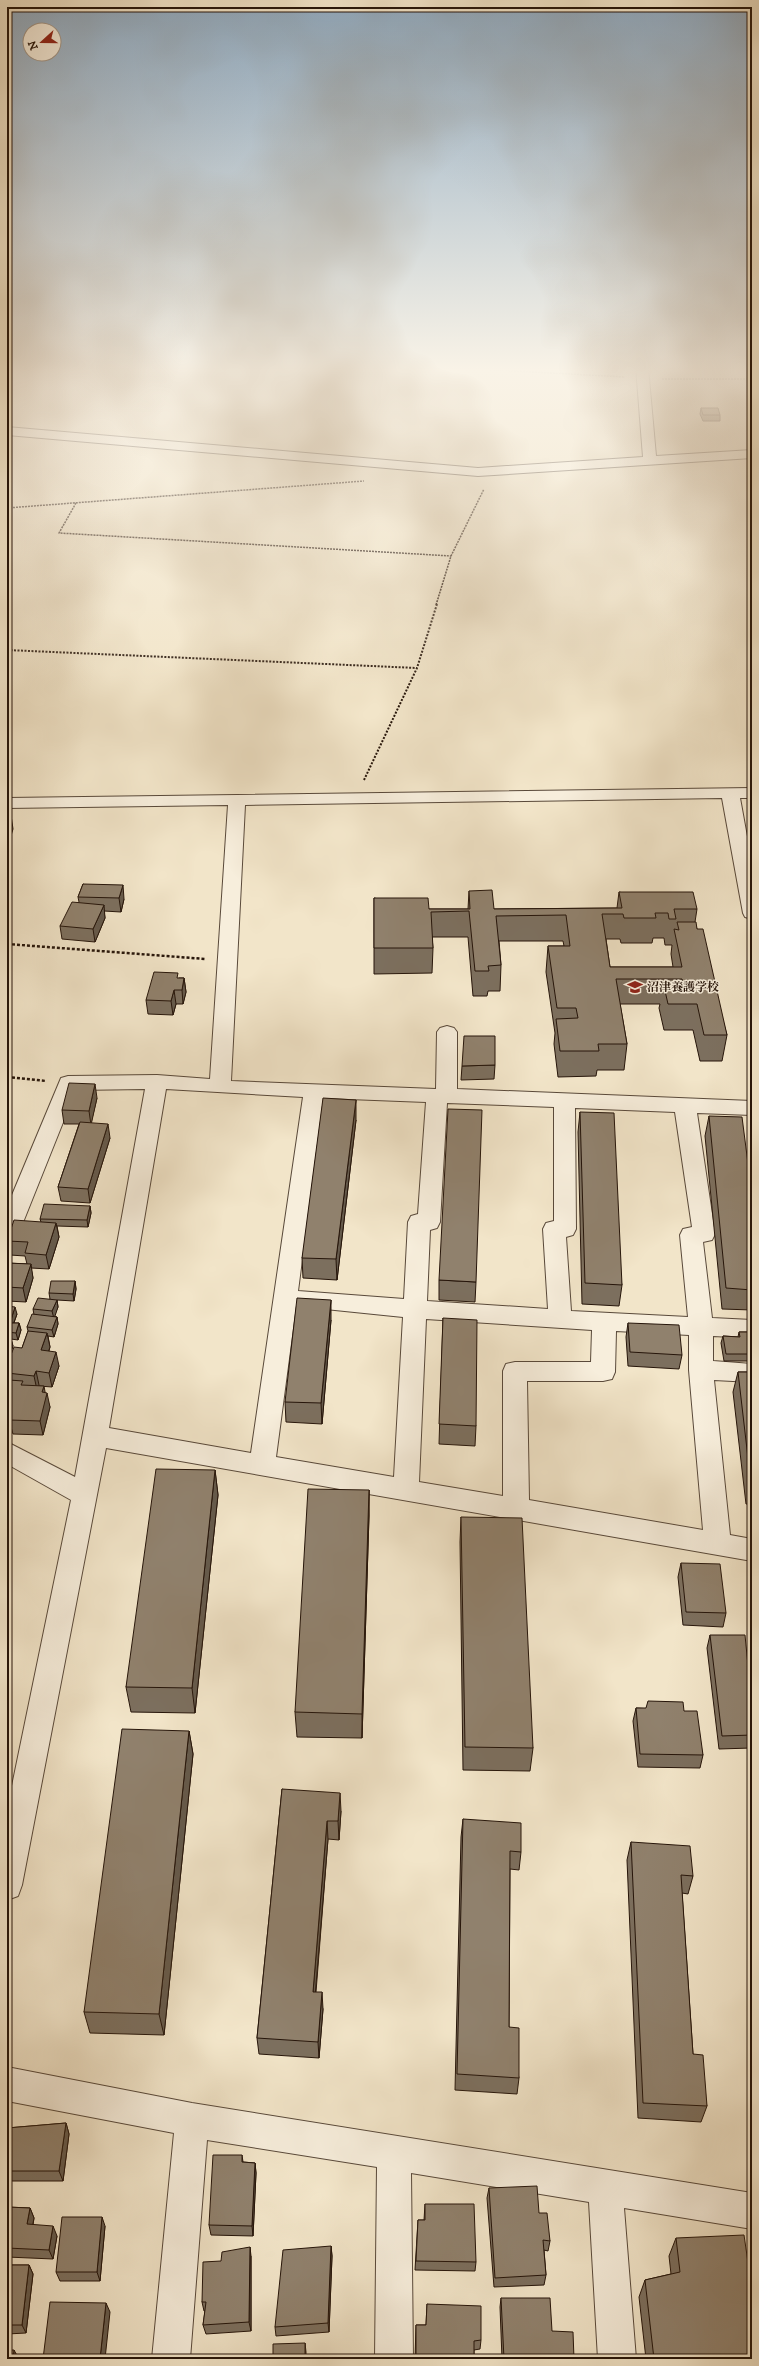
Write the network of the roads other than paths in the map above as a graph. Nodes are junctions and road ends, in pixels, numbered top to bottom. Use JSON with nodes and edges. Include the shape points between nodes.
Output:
{"nodes":[{"id":1,"x":730,"y":793,"type":"junction"},
{"id":2,"x":752,"y":793,"type":"edge"},
{"id":3,"x":237,"y":801,"type":"junction"},
{"id":4,"x":7,"y":803,"type":"edge"},
{"id":5,"x":752,"y":913,"type":"edge"},
{"id":6,"x":447,"y":1032,"type":"dead end"},
{"id":7,"x":157,"y":1082,"type":"junction"},
{"id":8,"x":220,"y":1087,"type":"junction"},
{"id":9,"x":314,"y":1091,"type":"junction"},
{"id":10,"x":442,"y":1096,"type":"junction"},
{"id":11,"x":564,"y":1101,"type":"junction"},
{"id":12,"x":685,"y":1106,"type":"junction"},
{"id":13,"x":752,"y":1108,"type":"edge"},
{"id":14,"x":7,"y":1235,"type":"edge"},
{"id":15,"x":285,"y":1297,"type":"junction"},
{"id":16,"x":414,"y":1309,"type":"junction"},
{"id":17,"x":560,"y":1319,"type":"junction"},
{"id":18,"x":604,"y":1322,"type":"junction"},
{"id":19,"x":701,"y":1325,"type":"junction"},
{"id":20,"x":752,"y":1329,"type":"edge"},
{"id":21,"x":701,"y":1370,"type":"junction"},
{"id":22,"x":752,"y":1373,"type":"edge"},
{"id":23,"x":95,"y":1436,"type":"junction"},
{"id":24,"x":7,"y":1452,"type":"edge"},
{"id":25,"x":262,"y":1465,"type":"junction"},
{"id":26,"x":406,"y":1490,"type":"junction"},
{"id":27,"x":85,"y":1495,"type":"junction"},
{"id":28,"x":516,"y":1509,"type":"junction"},
{"id":29,"x":718,"y":1544,"type":"junction"},
{"id":30,"x":752,"y":1550,"type":"edge"},
{"id":31,"x":7,"y":1885,"type":"edge"},
{"id":32,"x":7,"y":2084,"type":"edge"},
{"id":33,"x":192,"y":2120,"type":"junction"},
{"id":34,"x":394,"y":2153,"type":"junction"},
{"id":35,"x":605,"y":2186,"type":"junction"},
{"id":36,"x":752,"y":2211,"type":"edge"},
{"id":37,"x":171,"y":2359,"type":"edge"},
{"id":38,"x":394,"y":2359,"type":"edge"},
{"id":39,"x":617,"y":2359,"type":"edge"}],
"edges":[{"from":1,"to":2,"type":"street"},
{"from":1,"to":3,"type":"street"},
{"from":1,"to":5,"type":"street"},
{"from":3,"to":4,"type":"street"},
{"from":3,"to":8,"type":"street"},
{"from":6,"to":10,"type":"street"},
{"from":7,"to":8,"type":"street"},
{"from":7,"to":14,"type":"street","via":[[68,1082]]},
{"from":7,"to":23,"type":"street"},
{"from":8,"to":9,"type":"street"},
{"from":9,"to":10,"type":"street"},
{"from":9,"to":15,"type":"street"},
{"from":10,"to":11,"type":"street"},
{"from":10,"to":16,"type":"street","via":[[430,1222],[419,1222]]},
{"from":11,"to":12,"type":"street"},
{"from":11,"to":17,"type":"street","via":[[565,1229],[554,1229]]},
{"from":12,"to":13,"type":"street"},
{"from":12,"to":19,"type":"street","via":[[704,1234],[691,1235]]},
{"from":15,"to":16,"type":"street"},
{"from":15,"to":25,"type":"street"},
{"from":16,"to":17,"type":"street"},
{"from":16,"to":26,"type":"street"},
{"from":17,"to":18,"type":"street"},
{"from":18,"to":19,"type":"street"},
{"from":18,"to":28,"type":"street","via":[[603,1372],[515,1371]]},
{"from":19,"to":20,"type":"street"},
{"from":19,"to":21,"type":"street"},
{"from":21,"to":22,"type":"street"},
{"from":21,"to":29,"type":"street"},
{"from":23,"to":25,"type":"street"},
{"from":23,"to":27,"type":"street"},
{"from":24,"to":27,"type":"street"},
{"from":25,"to":26,"type":"street"},
{"from":26,"to":28,"type":"street"},
{"from":27,"to":31,"type":"street"},
{"from":28,"to":29,"type":"street"},
{"from":29,"to":30,"type":"street"},
{"from":32,"to":33,"type":"street"},
{"from":33,"to":34,"type":"street"},
{"from":33,"to":37,"type":"street"},
{"from":34,"to":35,"type":"street"},
{"from":34,"to":38,"type":"street"},
{"from":35,"to":36,"type":"street"},
{"from":35,"to":39,"type":"street"}]}
